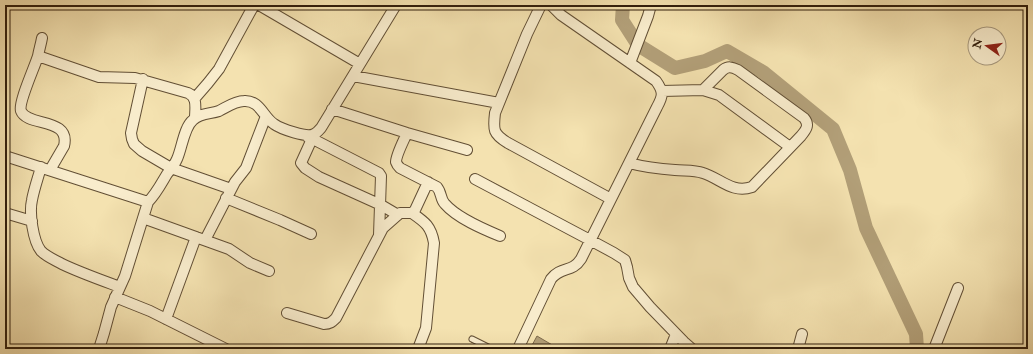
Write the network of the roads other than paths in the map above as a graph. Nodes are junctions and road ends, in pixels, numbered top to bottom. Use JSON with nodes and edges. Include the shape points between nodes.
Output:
{"nodes":[{"id":1,"x":254,"y":5,"type":"edge"},
{"id":2,"x":259,"y":5,"type":"edge"},
{"id":3,"x":396,"y":5,"type":"edge"},
{"id":4,"x":541,"y":5,"type":"edge"},
{"id":5,"x":551,"y":5,"type":"edge"},
{"id":6,"x":652,"y":5,"type":"edge"},
{"id":7,"x":42,"y":38,"type":"dead end"},
{"id":8,"x":38,"y":56,"type":"junction"},
{"id":9,"x":630,"y":63,"type":"junction"},
{"id":10,"x":360,"y":64,"type":"junction"},
{"id":11,"x":353,"y":76,"type":"junction"},
{"id":12,"x":143,"y":80,"type":"junction"},
{"id":13,"x":704,"y":90,"type":"junction"},
{"id":14,"x":662,"y":91,"type":"junction"},
{"id":15,"x":195,"y":98,"type":"junction"},
{"id":16,"x":499,"y":103,"type":"junction"},
{"id":17,"x":332,"y":109,"type":"junction"},
{"id":18,"x":266,"y":116,"type":"junction"},
{"id":19,"x":195,"y":118,"type":"junction"},
{"id":20,"x":407,"y":133,"type":"junction"},
{"id":21,"x":307,"y":136,"type":"junction"},
{"id":22,"x":790,"y":147,"type":"junction"},
{"id":23,"x":467,"y":150,"type":"dead end"},
{"id":24,"x":5,"y":156,"type":"edge"},
{"id":25,"x":629,"y":163,"type":"junction"},
{"id":26,"x":171,"y":168,"type":"junction"},
{"id":27,"x":45,"y":169,"type":"junction"},
{"id":28,"x":475,"y":179,"type":"dead end"},
{"id":29,"x":428,"y":182,"type":"junction"},
{"id":30,"x":231,"y":189,"type":"junction"},
{"id":31,"x":226,"y":198,"type":"junction"},
{"id":32,"x":611,"y":199,"type":"junction"},
{"id":33,"x":148,"y":202,"type":"junction"},
{"id":34,"x":381,"y":204,"type":"junction"},
{"id":35,"x":5,"y":213,"type":"edge"},
{"id":36,"x":412,"y":213,"type":"junction"},
{"id":37,"x":398,"y":215,"type":"junction"},
{"id":38,"x":143,"y":218,"type":"junction"},
{"id":39,"x":32,"y":221,"type":"junction"},
{"id":40,"x":311,"y":234,"type":"dead end"},
{"id":41,"x":379,"y":235,"type":"junction"},
{"id":42,"x":500,"y":236,"type":"dead end"},
{"id":43,"x":200,"y":238,"type":"junction"},
{"id":44,"x":590,"y":240,"type":"junction"},
{"id":45,"x":269,"y":271,"type":"dead end"},
{"id":46,"x":120,"y":287,"type":"junction"},
{"id":47,"x":958,"y":288,"type":"dead end"},
{"id":48,"x":115,"y":298,"type":"junction"},
{"id":49,"x":287,"y":313,"type":"dead end"},
{"id":50,"x":166,"y":319,"type":"junction"},
{"id":51,"x":676,"y":334,"type":"junction"},
{"id":52,"x":802,"y":334,"type":"dead end"},
{"id":53,"x":472,"y":339,"type":"dead end"},
{"id":54,"x":98,"y":349,"type":"edge"},
{"id":55,"x":226,"y":349,"type":"edge"},
{"id":56,"x":418,"y":349,"type":"edge"},
{"id":57,"x":492,"y":349,"type":"edge"},
{"id":58,"x":518,"y":349,"type":"edge"},
{"id":59,"x":670,"y":349,"type":"edge"},
{"id":60,"x":692,"y":349,"type":"edge"},
{"id":61,"x":798,"y":349,"type":"edge"},
{"id":62,"x":934,"y":349,"type":"edge"}],
"edges":[{"from":1,"to":15,"type":"street","via":[[219,69]]},
{"from":2,"to":10,"type":"street"},
{"from":3,"to":10,"type":"street"},
{"from":4,"to":16,"type":"street","via":[[526,34]]},
{"from":5,"to":9,"type":"street","via":[[561,15]]},
{"from":6,"to":9,"type":"street"},
{"from":7,"to":8,"type":"street"},
{"from":8,"to":12,"type":"street","via":[[99,76]]},
{"from":8,"to":27,"type":"street","via":[[21,110],[26,117],[59,128],[64,134],[65,141],[64,146]]},
{"from":9,"to":14,"type":"street","via":[[656,81]]},
{"from":10,"to":11,"type":"street"},
{"from":11,"to":16,"type":"street"},
{"from":11,"to":17,"type":"street"},
{"from":12,"to":15,"type":"street","via":[[192,94]]},
{"from":12,"to":26,"type":"street","via":[[132,126],[132,139],[142,151]]},
{"from":13,"to":14,"type":"street"},
{"from":13,"to":22,"type":"street","via":[[729,101]]},
{"from":13,"to":22,"type":"street","via":[[727,68],[738,70],[807,122],[805,131]]},
{"from":14,"to":25,"type":"street","via":[[660,102]]},
{"from":15,"to":19,"type":"street"},
{"from":16,"to":32,"type":"street","via":[[493,127],[501,139]]},
{"from":17,"to":20,"type":"street"},
{"from":17,"to":21,"type":"street","via":[[321,128]]},
{"from":18,"to":19,"type":"street","via":[[259,106],[252,101],[244,100]]},
{"from":18,"to":21,"type":"street","via":[[281,128]]},
{"from":18,"to":30,"type":"street","via":[[246,168]]},
{"from":19,"to":26,"type":"street","via":[[189,123],[177,160]]},
{"from":20,"to":23,"type":"street"},
{"from":20,"to":29,"type":"street","via":[[397,164]]},
{"from":21,"to":34,"type":"street","via":[[378,172],[381,176]]},
{"from":21,"to":34,"type":"street","via":[[311,140],[301,164],[305,168],[319,177]]},
{"from":22,"to":25,"type":"street","via":[[752,187],[745,190],[732,188],[711,176],[695,171]]},
{"from":24,"to":27,"type":"street"},
{"from":25,"to":32,"type":"street"},
{"from":26,"to":30,"type":"street"},
{"from":26,"to":33,"type":"street"},
{"from":27,"to":33,"type":"street"},
{"from":27,"to":39,"type":"street","via":[[31,201]]},
{"from":28,"to":44,"type":"street"},
{"from":29,"to":36,"type":"street"},
{"from":29,"to":42,"type":"street","via":[[437,187],[443,202],[457,214]]},
{"from":30,"to":31,"type":"street"},
{"from":31,"to":40,"type":"street"},
{"from":31,"to":43,"type":"street"},
{"from":32,"to":44,"type":"street"},
{"from":33,"to":38,"type":"street"},
{"from":34,"to":37,"type":"street"},
{"from":34,"to":41,"type":"street"},
{"from":35,"to":39,"type":"street"},
{"from":36,"to":37,"type":"street"},
{"from":36,"to":56,"type":"street","via":[[429,226],[434,243],[426,328]]},
{"from":37,"to":41,"type":"street"},
{"from":38,"to":43,"type":"street"},
{"from":38,"to":46,"type":"street"},
{"from":39,"to":46,"type":"street","via":[[38,246],[43,253],[72,268]]},
{"from":41,"to":49,"type":"street","via":[[332,322],[324,324]]},
{"from":43,"to":45,"type":"street","via":[[229,248]]},
{"from":43,"to":50,"type":"street"},
{"from":44,"to":51,"type":"street","via":[[625,260],[633,287]]},
{"from":44,"to":58,"type":"street","via":[[578,264],[558,272],[551,279]]},
{"from":46,"to":48,"type":"street"},
{"from":47,"to":62,"type":"street"},
{"from":48,"to":50,"type":"street"},
{"from":48,"to":54,"type":"street"},
{"from":50,"to":55,"type":"street"},
{"from":51,"to":59,"type":"street"},
{"from":51,"to":60,"type":"street"},
{"from":52,"to":61,"type":"street"},
{"from":53,"to":57,"type":"lane"}]}
